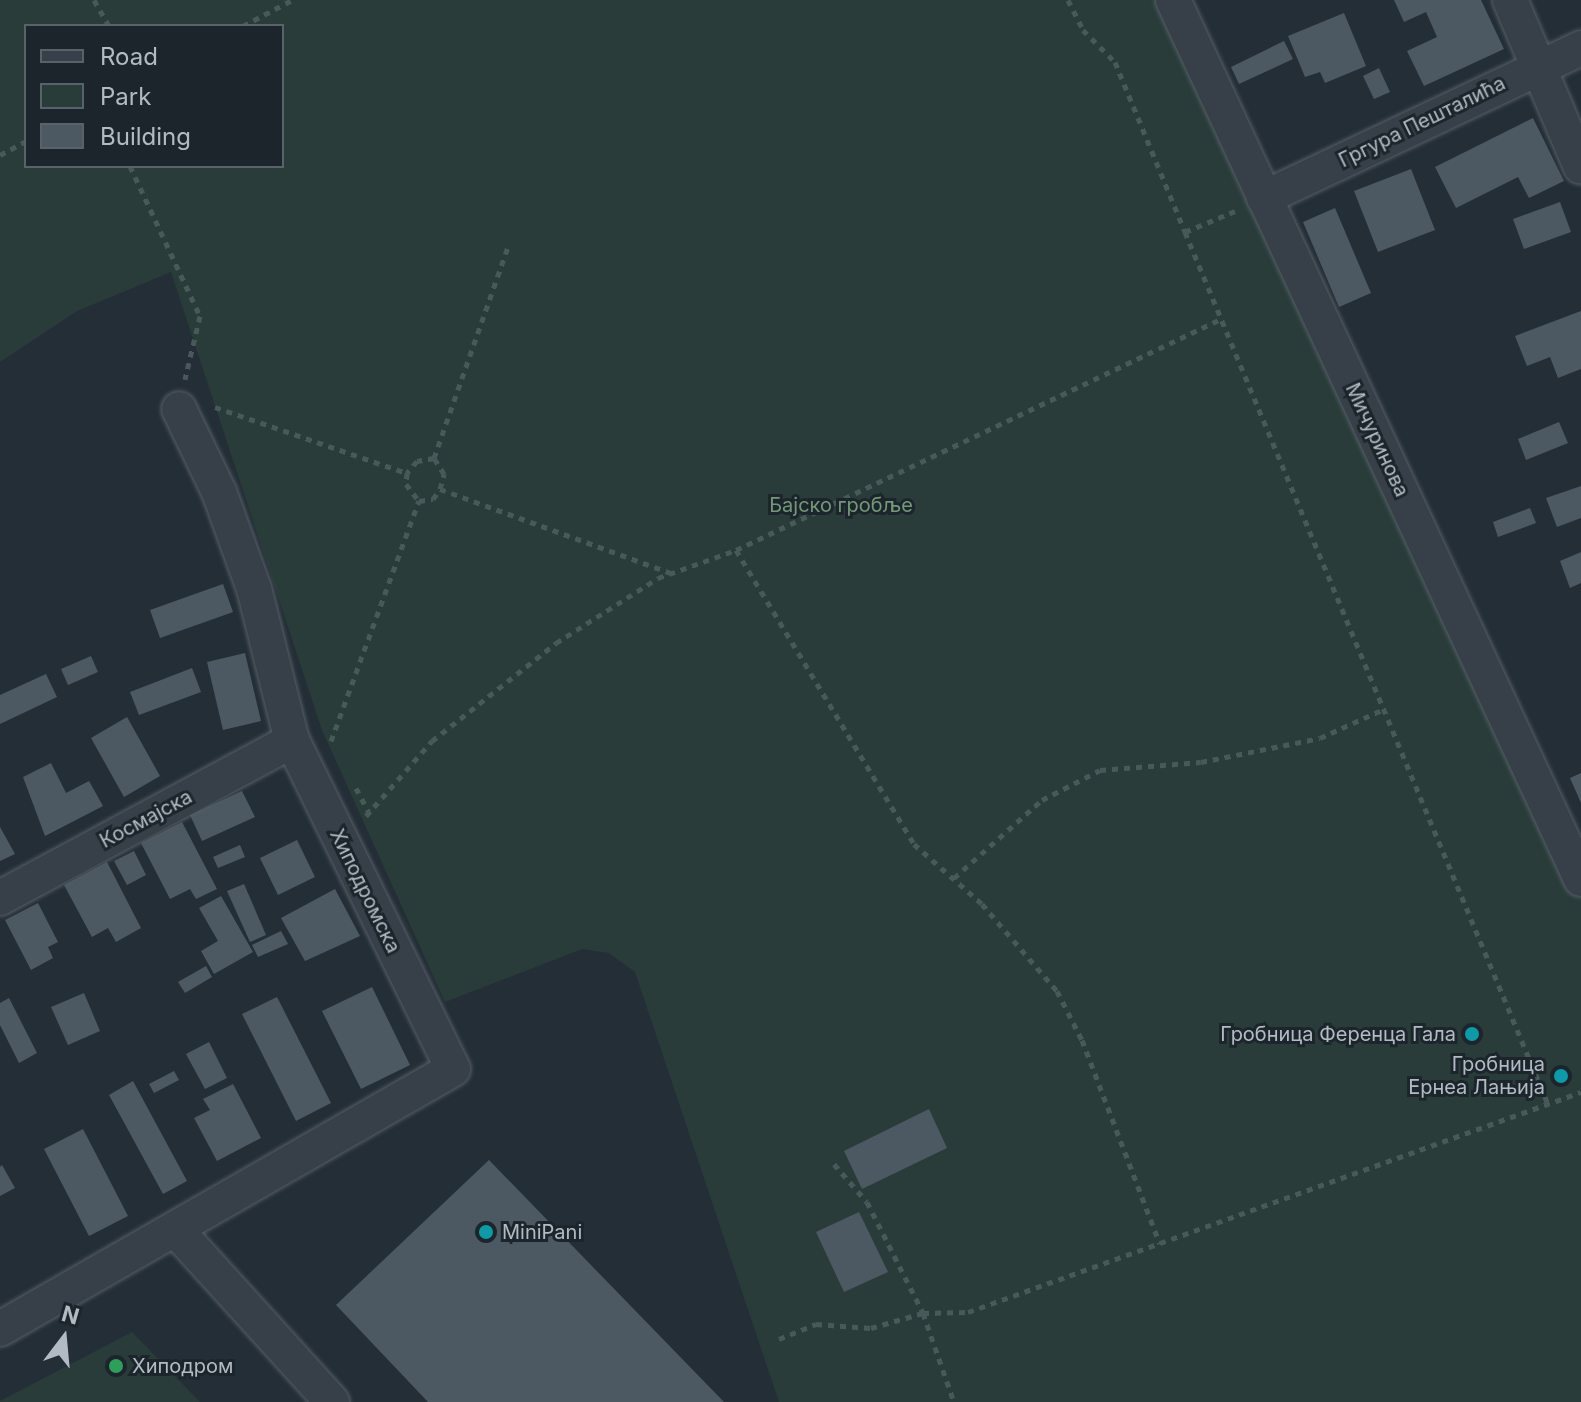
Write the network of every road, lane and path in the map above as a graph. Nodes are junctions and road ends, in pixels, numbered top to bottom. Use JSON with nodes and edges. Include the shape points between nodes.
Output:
{"nodes":[{"id":1,"x":94,"y":0,"type":"edge"},
{"id":2,"x":292,"y":0,"type":"edge"},
{"id":3,"x":1068,"y":0,"type":"edge"},
{"id":4,"x":1173,"y":0,"type":"edge"},
{"id":5,"x":1510,"y":0,"type":"edge"},
{"id":6,"x":108,"y":24,"type":"edge"},
{"id":7,"x":247,"y":24,"type":"edge"},
{"id":8,"x":1581,"y":48,"type":"edge"},
{"id":9,"x":1538,"y":67,"type":"junction"},
{"id":10,"x":24,"y":142,"type":"edge"},
{"id":11,"x":0,"y":155,"type":"edge"},
{"id":12,"x":1581,"y":167,"type":"edge"},
{"id":13,"x":131,"y":168,"type":"edge"},
{"id":14,"x":1264,"y":198,"type":"junction"},
{"id":15,"x":1185,"y":232,"type":"junction"},
{"id":16,"x":508,"y":247,"type":"dead end"},
{"id":17,"x":1221,"y":319,"type":"junction"},
{"id":18,"x":180,"y":402,"type":"junction"},
{"id":19,"x":434,"y":458,"type":"junction"},
{"id":20,"x":407,"y":473,"type":"junction"},
{"id":21,"x":440,"y":489,"type":"junction"},
{"id":22,"x":419,"y":501,"type":"junction"},
{"id":23,"x":736,"y":550,"type":"junction"},
{"id":24,"x":671,"y":573,"type":"junction"},
{"id":25,"x":1382,"y":710,"type":"junction"},
{"id":26,"x":292,"y":741,"type":"junction"},
{"id":27,"x":338,"y":757,"type":"dead end"},
{"id":28,"x":354,"y":784,"type":"dead end"},
{"id":29,"x":369,"y":812,"type":"junction"},
{"id":30,"x":342,"y":843,"type":"junction"},
{"id":31,"x":954,"y":878,"type":"junction"},
{"id":32,"x":1581,"y":879,"type":"edge"},
{"id":33,"x":0,"y":898,"type":"edge"},
{"id":34,"x":1581,"y":1092,"type":"edge"},
{"id":35,"x":1548,"y":1104,"type":"junction"},
{"id":36,"x":834,"y":1164,"type":"dead end"},
{"id":37,"x":177,"y":1231,"type":"junction"},
{"id":38,"x":1160,"y":1244,"type":"junction"},
{"id":39,"x":923,"y":1313,"type":"junction"},
{"id":40,"x":0,"y":1329,"type":"edge"},
{"id":41,"x":779,"y":1339,"type":"dead end"},
{"id":42,"x":332,"y":1402,"type":"edge"},
{"id":43,"x":954,"y":1402,"type":"edge"}],
"edges":[{"from":1,"to":6,"type":"path"},
{"from":2,"to":7,"type":"path"},
{"from":3,"to":15,"type":"path","via":[[1083,30],[1115,62]]},
{"from":4,"to":14,"type":"street","name":"Мичуринова"},
{"from":5,"to":9,"type":"street"},
{"from":8,"to":9,"type":"street","name":"Гргура Пешталића"},
{"from":9,"to":12,"type":"street"},
{"from":9,"to":14,"type":"street","name":"Гргура Пешталића"},
{"from":10,"to":11,"type":"path"},
{"from":13,"to":18,"type":"path","via":[[200,316]]},
{"from":14,"to":15,"type":"path"},
{"from":14,"to":32,"type":"street","name":"Мичуринова"},
{"from":15,"to":17,"type":"path"},
{"from":16,"to":19,"type":"path"},
{"from":17,"to":23,"type":"path"},
{"from":17,"to":25,"type":"path"},
{"from":18,"to":20,"type":"path"},
{"from":18,"to":26,"type":"street","name":"Хиподромска","via":[[254,589]]},
{"from":19,"to":20,"type":"path","via":[[417,461]]},
{"from":19,"to":21,"type":"path","via":[[444,474]]},
{"from":20,"to":22,"type":"path","via":[[406,484]]},
{"from":21,"to":22,"type":"path","via":[[433,499]]},
{"from":21,"to":24,"type":"path"},
{"from":22,"to":27,"type":"path","via":[[330,743]]},
{"from":23,"to":24,"type":"path"},
{"from":23,"to":31,"type":"path","via":[[914,844]]},
{"from":24,"to":29,"type":"path","via":[[556,643],[432,741]]},
{"from":25,"to":31,"type":"path","via":[[1320,738],[1201,762],[1100,770],[1042,800]]},
{"from":25,"to":35,"type":"path"},
{"from":26,"to":30,"type":"street","name":"Хиподромска"},
{"from":26,"to":33,"type":"street","name":"Космајска"},
{"from":28,"to":29,"type":"path"},
{"from":29,"to":30,"type":"path"},
{"from":30,"to":37,"type":"street","name":"Хиподромска","via":[[453,1069]]},
{"from":31,"to":38,"type":"path","via":[[1057,991],[1082,1040]]},
{"from":34,"to":35,"type":"path"},
{"from":35,"to":38,"type":"path"},
{"from":36,"to":39,"type":"path","via":[[867,1202]]},
{"from":37,"to":40,"type":"street","name":"Хиподромска"},
{"from":37,"to":42,"type":"street"},
{"from":38,"to":39,"type":"path","via":[[968,1312]]},
{"from":39,"to":41,"type":"path","via":[[871,1328],[816,1324]]},
{"from":39,"to":43,"type":"path"}]}
